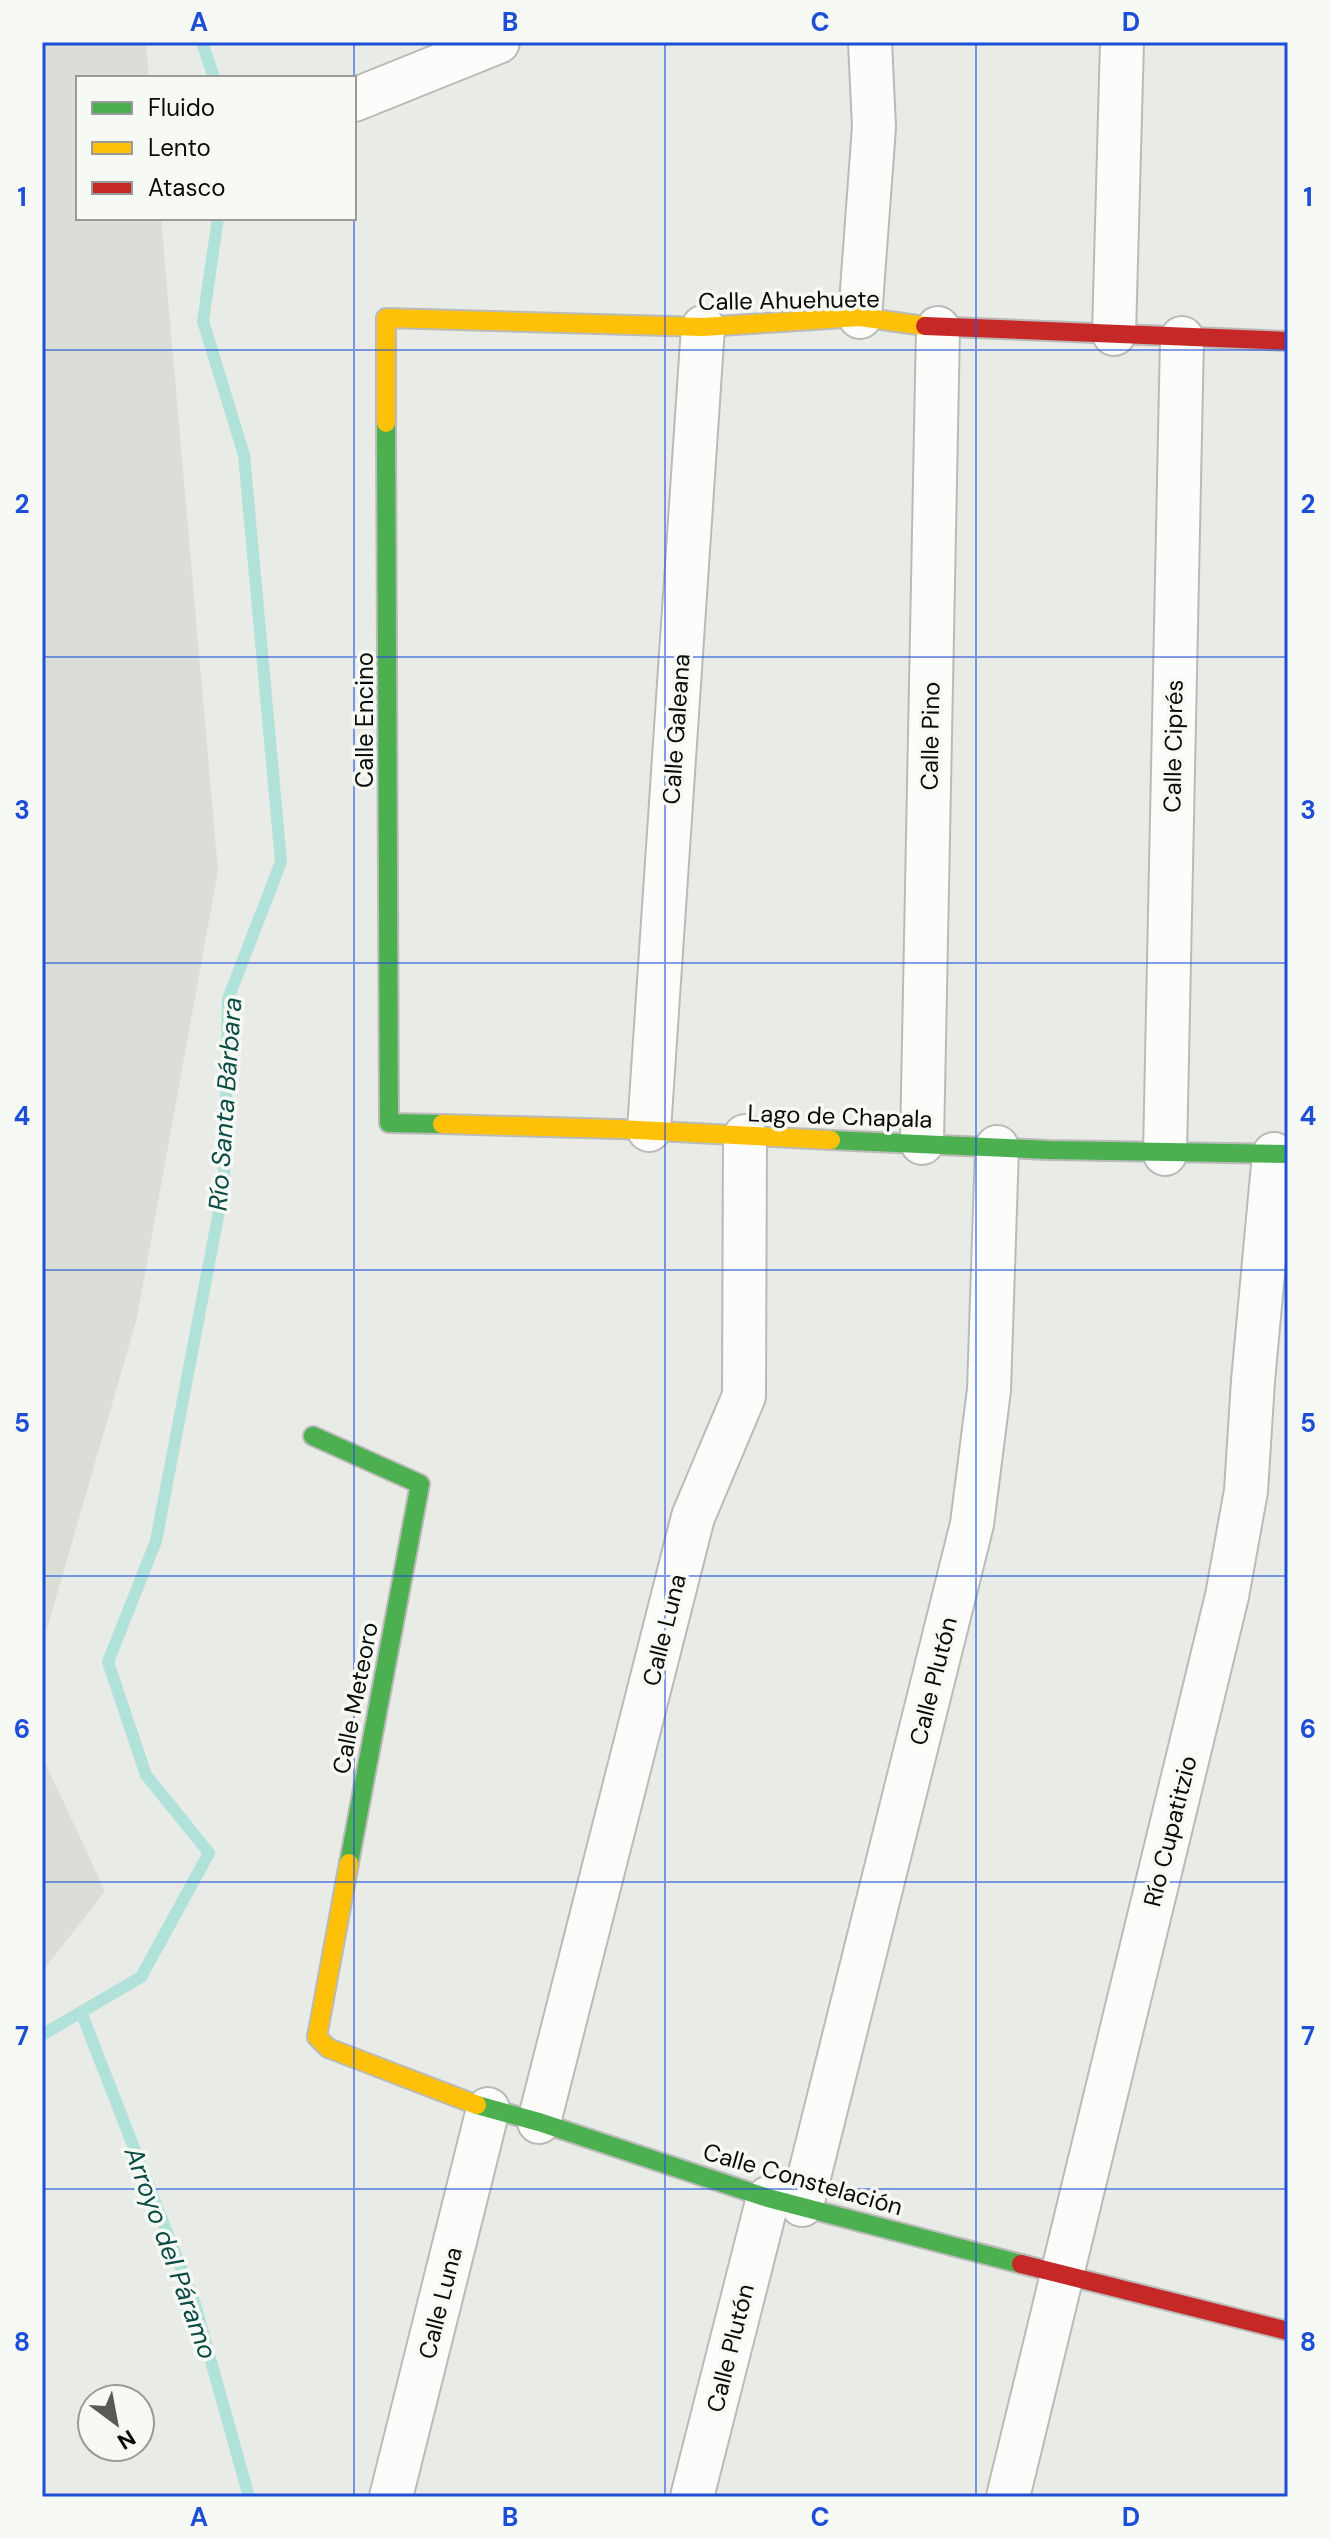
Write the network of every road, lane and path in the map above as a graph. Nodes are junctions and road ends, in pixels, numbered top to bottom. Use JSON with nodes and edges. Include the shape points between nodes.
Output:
{"nodes":[{"id":1,"x":498,"y":42,"type":"edge"},
{"id":2,"x":870,"y":42,"type":"edge"},
{"id":3,"x":1122,"y":42,"type":"edge"},
{"id":4,"x":356,"y":99,"type":"edge"},
{"id":5,"x":860,"y":317,"type":"junction"},
{"id":6,"x":386,"y":318,"type":"joint"},
{"id":7,"x":703,"y":327,"type":"junction"},
{"id":8,"x":938,"y":328,"type":"junction"},
{"id":9,"x":1114,"y":334,"type":"junction"},
{"id":10,"x":1182,"y":338,"type":"junction"},
{"id":11,"x":1288,"y":341,"type":"edge"},
{"id":12,"x":389,"y":1123,"type":"joint"},
{"id":13,"x":649,"y":1130,"type":"junction"},
{"id":14,"x":745,"y":1136,"type":"junction"},
{"id":15,"x":922,"y":1143,"type":"junction"},
{"id":16,"x":997,"y":1147,"type":"junction"},
{"id":17,"x":1165,"y":1154,"type":"junction"},
{"id":18,"x":1281,"y":1154,"type":"edge"},
{"id":19,"x":313,"y":1436,"type":"dead end"},
{"id":20,"x":317,"y":2037,"type":"joint"},
{"id":21,"x":488,"y":2109,"type":"junction"},
{"id":22,"x":539,"y":2122,"type":"junction"},
{"id":23,"x":785,"y":2202,"type":"junction"},
{"id":24,"x":1063,"y":2275,"type":"junction"},
{"id":25,"x":1288,"y":2331,"type":"edge"},
{"id":26,"x":391,"y":2497,"type":"edge"},
{"id":27,"x":692,"y":2497,"type":"edge"},
{"id":28,"x":1008,"y":2497,"type":"edge"}],
"edges":[{"from":1,"to":4,"type":"street"},
{"from":2,"to":5,"type":"street","via":[[874,127]]},
{"from":3,"to":9,"type":"street"},
{"from":5,"to":7,"type":"street","name":"Calle Ahuehuete"},
{"from":5,"to":8,"type":"street","name":"Calle Ahuehuete"},
{"from":6,"to":7,"type":"street","name":"Calle Ahuehuete"},
{"from":6,"to":12,"type":"street","name":"Calle Encino"},
{"from":7,"to":13,"type":"street","name":"Calle Galeana"},
{"from":8,"to":9,"type":"street","name":"Calle Ahuehuete"},
{"from":8,"to":15,"type":"street","name":"Calle Pino"},
{"from":9,"to":10,"type":"street","name":"Calle Ahuehuete"},
{"from":10,"to":11,"type":"street","name":"Calle Ahuehuete"},
{"from":10,"to":17,"type":"street","name":"Calle Ciprés"},
{"from":12,"to":13,"type":"street","name":"Lago de Chapala"},
{"from":13,"to":14,"type":"street","name":"Lago de Chapala"},
{"from":14,"to":15,"type":"street","name":"Lago de Chapala"},
{"from":14,"to":22,"type":"street","name":"Calle Luna","via":[[744,1396],[693,1517]]},
{"from":15,"to":16,"type":"street","name":"Lago de Chapala"},
{"from":16,"to":17,"type":"street","name":"Lago de Chapala"},
{"from":16,"to":23,"type":"street","name":"Calle Plutón","via":[[989,1390],[972,1524]]},
{"from":17,"to":18,"type":"street","name":"Lago de Chapala"},
{"from":18,"to":24,"type":"street","name":"Río Cupatitzio","via":[[1254,1366],[1246,1491],[1227,1596]]},
{"from":19,"to":20,"type":"street","name":"Calle Meteoro","via":[[420,1484]]},
{"from":20,"to":21,"type":"street","name":"Calle Constelación","via":[[328,2048]]},
{"from":21,"to":22,"type":"street","name":"Calle Constelación"},
{"from":21,"to":26,"type":"street","name":"Calle Luna"},
{"from":22,"to":23,"type":"street","name":"Calle Constelación"},
{"from":23,"to":24,"type":"street","name":"Calle Constelación"},
{"from":23,"to":27,"type":"street","name":"Calle Plutón"},
{"from":24,"to":25,"type":"street","name":"Calle Constelación"},
{"from":24,"to":28,"type":"street","name":"Río Cupatitzio"}]}
